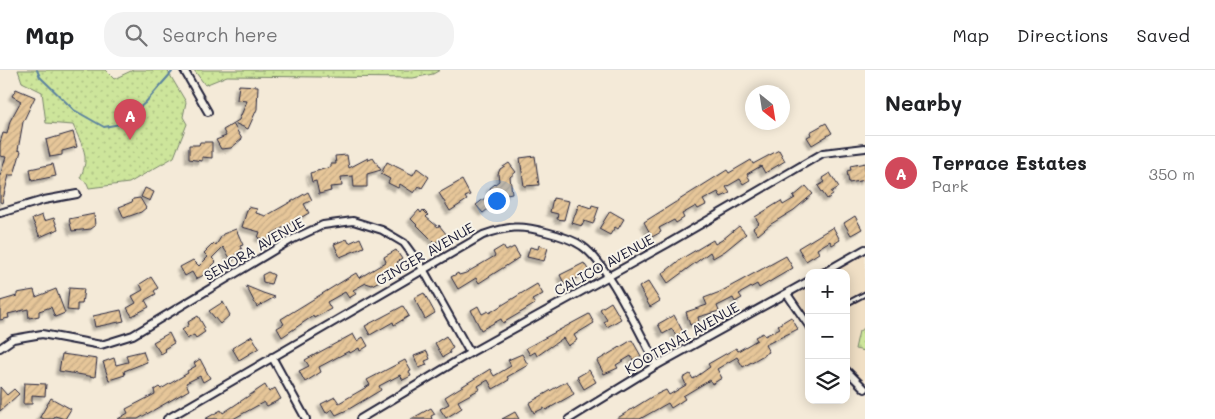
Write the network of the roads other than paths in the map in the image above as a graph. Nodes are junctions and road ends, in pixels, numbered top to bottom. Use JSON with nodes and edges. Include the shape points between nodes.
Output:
{"nodes":[{"id":1,"x":184,"y":70,"type":"edge"},
{"id":2,"x":208,"y":112,"type":"dead end"},
{"id":3,"x":865,"y":148,"type":"edge"},
{"id":4,"x":76,"y":194,"type":"dead end"},
{"id":5,"x":0,"y":213,"type":"edge"},
{"id":6,"x":865,"y":248,"type":"edge"},
{"id":7,"x":423,"y":269,"type":"junction"},
{"id":8,"x":830,"y":269,"type":"edge"},
{"id":9,"x":608,"y":276,"type":"junction"},
{"id":10,"x":805,"y":283,"type":"edge"},
{"id":11,"x":787,"y":294,"type":"junction"},
{"id":12,"x":865,"y":294,"type":"edge"},
{"id":13,"x":850,"y":302,"type":"edge"},
{"id":14,"x":805,"y":320,"type":"edge"},
{"id":15,"x":0,"y":348,"type":"edge"},
{"id":16,"x":470,"y":353,"type":"junction"},
{"id":17,"x":272,"y":357,"type":"junction"},
{"id":18,"x":657,"y":365,"type":"junction"},
{"id":19,"x":850,"y":374,"type":"edge"},
{"id":20,"x":865,"y":389,"type":"edge"},
{"id":21,"x":167,"y":419,"type":"edge"},
{"id":22,"x":306,"y":419,"type":"edge"},
{"id":23,"x":360,"y":419,"type":"edge"},
{"id":24,"x":570,"y":419,"type":"edge"}],
"edges":[{"from":1,"to":2,"type":"street"},
{"from":3,"to":9,"type":"street","name":"CALICO AVENUE","via":[[823,153]]},
{"from":4,"to":5,"type":"street"},
{"from":6,"to":8,"type":"street"},
{"from":7,"to":9,"type":"street","name":"GINGER AVENUE","via":[[483,235],[507,227],[528,227],[582,245]]},
{"from":7,"to":15,"type":"street","name":"SENORA AVENUE","via":[[404,243],[382,230],[353,221],[323,225],[291,240],[133,335],[100,346],[42,334],[14,339]]},
{"from":7,"to":16,"type":"street","name":"SENORA AVENUE"},
{"from":7,"to":17,"type":"street","name":"GINGER AVENUE"},
{"from":9,"to":16,"type":"street","name":"CALICO AVENUE"},
{"from":9,"to":18,"type":"street","name":"GINGER AVENUE"},
{"from":10,"to":11,"type":"street","name":"KOOTENAI AVENUE"},
{"from":11,"to":14,"type":"street"},
{"from":11,"to":18,"type":"street","name":"KOOTENAI AVENUE"},
{"from":12,"to":13,"type":"lane"},
{"from":16,"to":23,"type":"street","name":"CALICO AVENUE"},
{"from":17,"to":21,"type":"street","name":"GINGER AVENUE"},
{"from":17,"to":22,"type":"street"},
{"from":18,"to":24,"type":"street","name":"KOOTENAI AVENUE"},
{"from":19,"to":20,"type":"street"}]}
